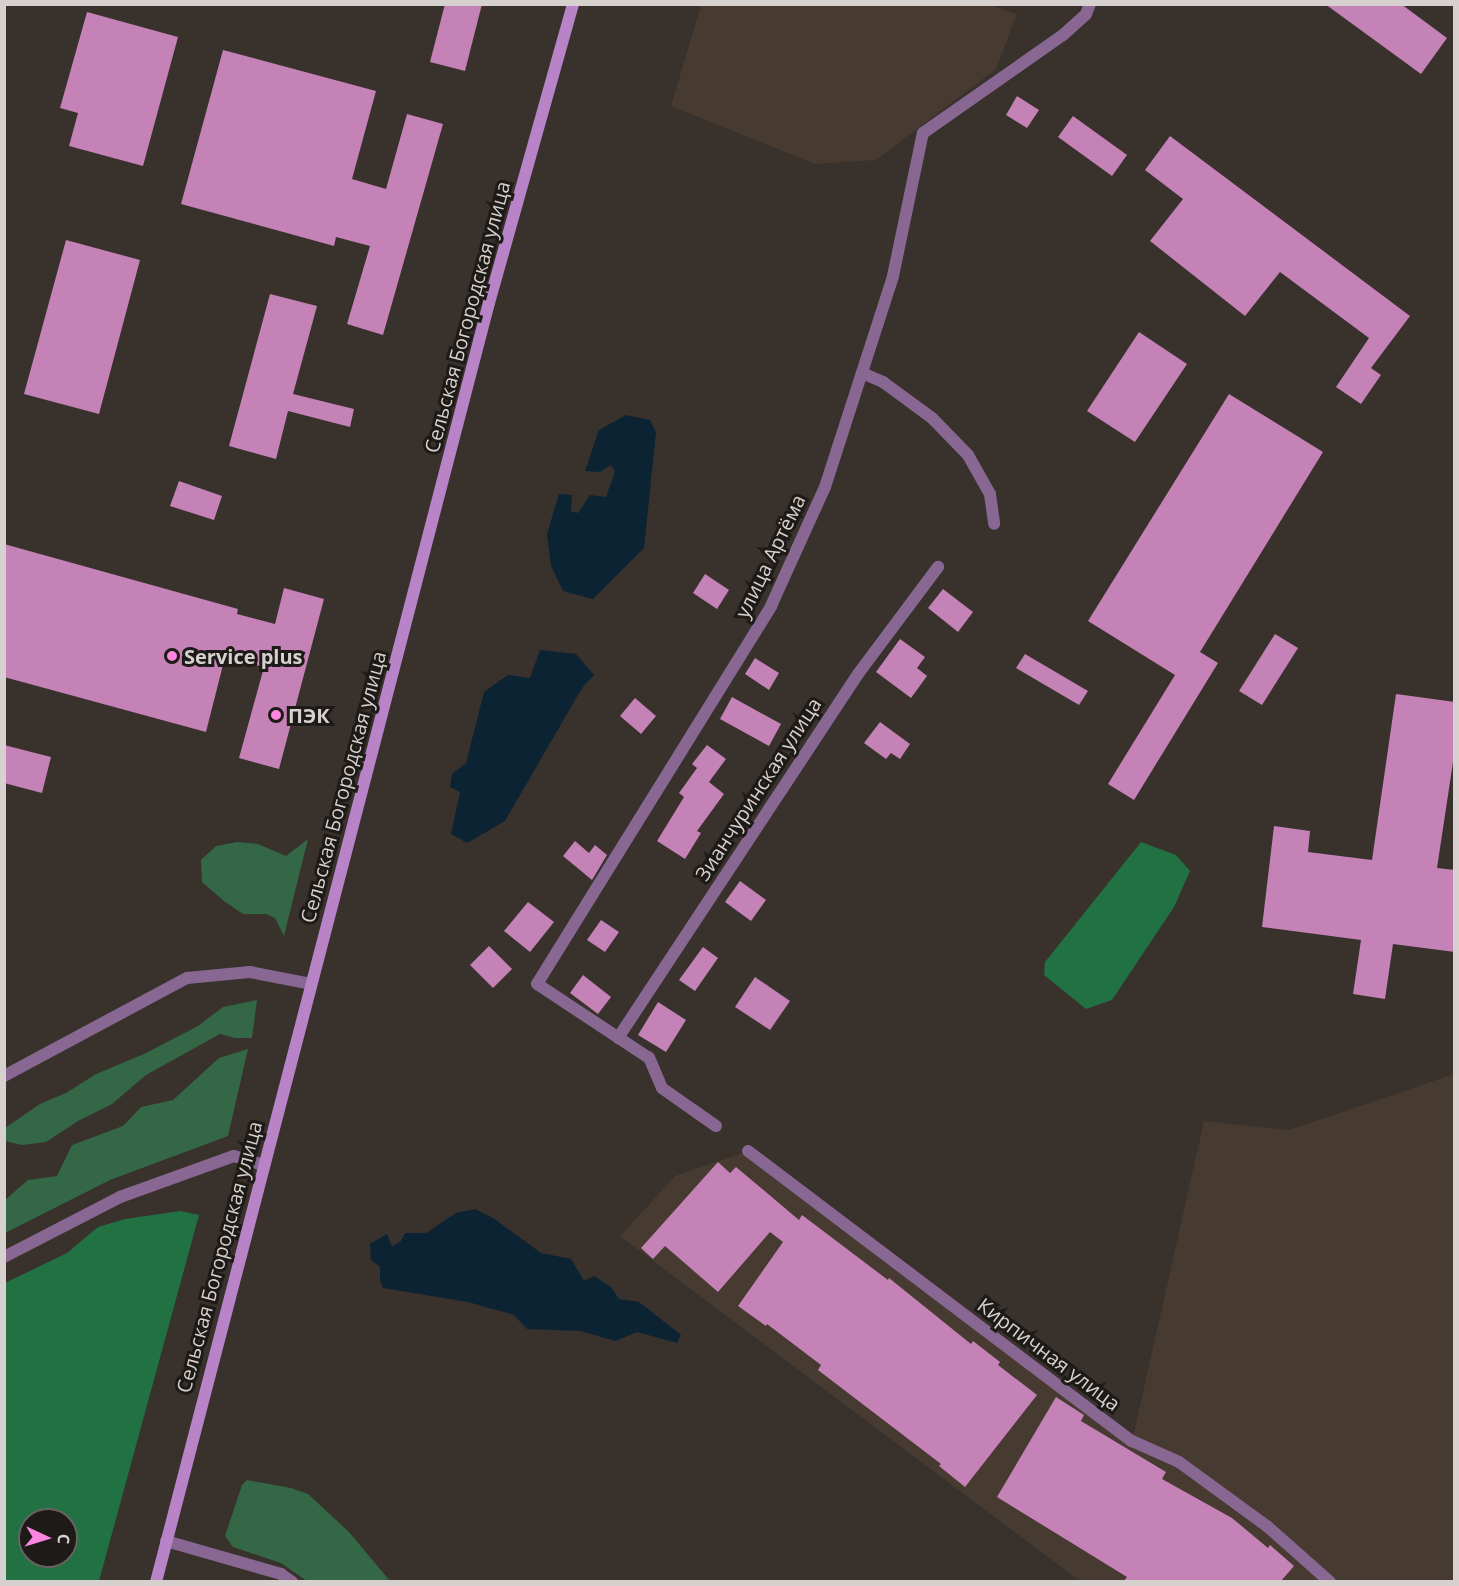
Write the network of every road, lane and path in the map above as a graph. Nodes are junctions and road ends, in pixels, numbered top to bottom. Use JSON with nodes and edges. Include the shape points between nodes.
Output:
{"nodes":[{"id":1,"x":573,"y":4,"type":"edge"},
{"id":2,"x":1090,"y":4,"type":"edge"},
{"id":3,"x":861,"y":373,"type":"junction"},
{"id":4,"x":994,"y":524,"type":"dead end"},
{"id":5,"x":938,"y":567,"type":"dead end"},
{"id":6,"x":311,"y":984,"type":"junction"},
{"id":7,"x":618,"y":1038,"type":"junction"},
{"id":8,"x":4,"y":1076,"type":"edge"},
{"id":9,"x":717,"y":1126,"type":"dead end"},
{"id":10,"x":748,"y":1151,"type":"dead end"},
{"id":11,"x":263,"y":1165,"type":"junction"},
{"id":12,"x":4,"y":1257,"type":"edge"},
{"id":13,"x":166,"y":1541,"type":"junction"},
{"id":14,"x":156,"y":1581,"type":"edge"},
{"id":15,"x":291,"y":1581,"type":"edge"},
{"id":16,"x":1330,"y":1581,"type":"edge"}],
"edges":[{"from":1,"to":6,"type":"main road","name":"Сельская Богородская улица","via":[[489,303]]},
{"from":2,"to":3,"type":"street","name":"улица Артёма","via":[[1086,14],[1063,35],[923,133],[893,276]]},
{"from":3,"to":4,"type":"street","via":[[883,382],[932,418],[968,455],[990,494]]},
{"from":3,"to":7,"type":"street","name":"улица Артёма","via":[[825,487],[771,606],[537,984]]},
{"from":5,"to":7,"type":"street","name":"Зианчуринская улица","via":[[858,674]]},
{"from":6,"to":8,"type":"street","via":[[250,972],[187,978]]},
{"from":6,"to":11,"type":"main road","name":"Сельская Богородская улица"},
{"from":7,"to":9,"type":"street","via":[[649,1058],[662,1088]]},
{"from":10,"to":16,"type":"street","name":"Кирпичная улица","via":[[1132,1441],[1179,1462],[1268,1527]]},
{"from":11,"to":12,"type":"street","via":[[234,1156],[120,1197]]},
{"from":11,"to":13,"type":"main road","name":"Сельская Богородская улица"},
{"from":13,"to":14,"type":"main road","name":"Сельская Богородская улица"},
{"from":13,"to":15,"type":"street","via":[[281,1574]]}]}
